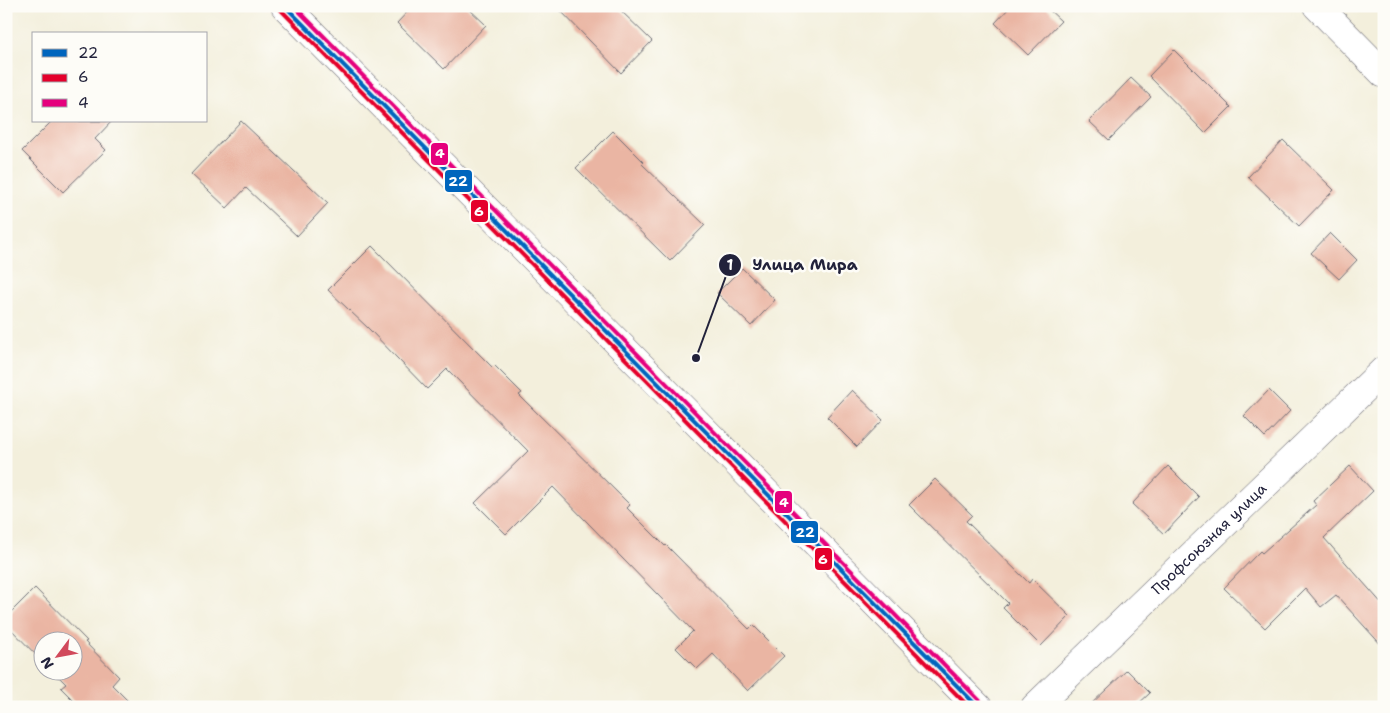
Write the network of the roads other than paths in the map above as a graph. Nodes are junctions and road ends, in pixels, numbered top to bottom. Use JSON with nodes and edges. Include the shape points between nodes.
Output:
{"nodes":[{"id":1,"x":285,"y":6,"type":"edge"},
{"id":2,"x":1317,"y":6,"type":"edge"},
{"id":3,"x":1384,"y":74,"type":"edge"},
{"id":4,"x":1384,"y":370,"type":"edge"},
{"id":5,"x":978,"y":707,"type":"edge"},
{"id":6,"x":1035,"y":707,"type":"edge"}],
"edges":[{"from":1,"to":5,"type":"street"},
{"from":2,"to":3,"type":"street"},
{"from":4,"to":6,"type":"street","name":"Профсоюзная улица"}]}
